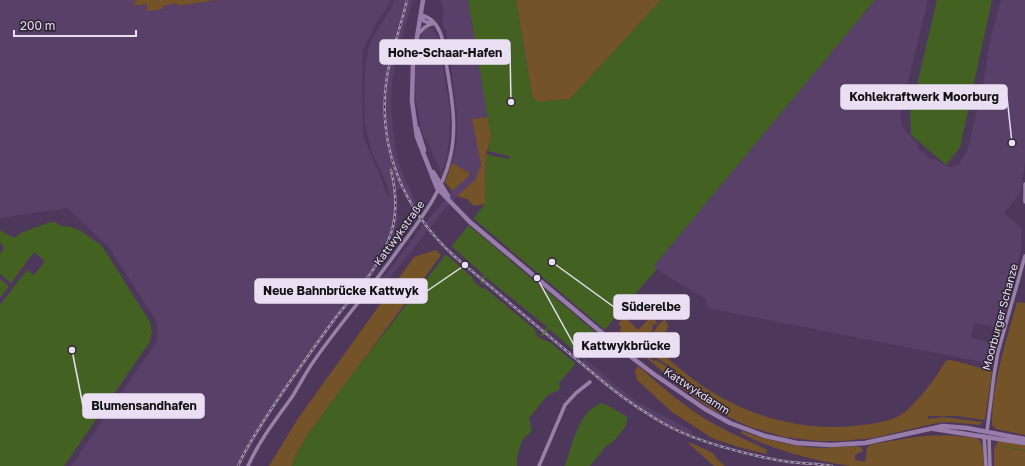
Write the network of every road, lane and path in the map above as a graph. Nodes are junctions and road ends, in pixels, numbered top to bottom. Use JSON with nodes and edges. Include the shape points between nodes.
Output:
{"nodes":[{"id":1,"x":423,"y":0,"type":"edge"},
{"id":2,"x":421,"y":15,"type":"junction"},
{"id":3,"x":433,"y":24,"type":"junction"},
{"id":4,"x":417,"y":36,"type":"junction"},
{"id":5,"x":1025,"y":184,"type":"edge"},
{"id":6,"x":1025,"y":202,"type":"edge"},
{"id":7,"x":1025,"y":256,"type":"edge"},
{"id":8,"x":590,"y":382,"type":"dead end"},
{"id":9,"x":933,"y":429,"type":"junction"},
{"id":10,"x":987,"y":431,"type":"junction"},
{"id":11,"x":987,"y":437,"type":"junction"},
{"id":12,"x":1025,"y":439,"type":"edge"},
{"id":13,"x":1025,"y":443,"type":"edge"},
{"id":14,"x":248,"y":466,"type":"edge"},
{"id":15,"x":539,"y":466,"type":"edge"},
{"id":16,"x":986,"y":466,"type":"edge"},
{"id":17,"x":990,"y":466,"type":"edge"}],
"edges":[{"from":1,"to":2,"type":"main road"},
{"from":2,"to":3,"type":"street","via":[[429,18]]},
{"from":2,"to":4,"type":"main road"},
{"from":3,"to":4,"type":"street","via":[[424,27]]},
{"from":3,"to":14,"type":"street","name":"Kattwykstraße","via":[[442,34],[454,112],[450,158],[442,181],[417,224],[316,358]]},
{"from":4,"to":9,"type":"main road","name":"Kattwykdamm","via":[[411,78],[415,123],[427,163],[444,194],[470,222],[655,375],[730,423],[765,436],[797,443],[841,445],[875,442]]},
{"from":5,"to":6,"type":"street"},
{"from":7,"to":10,"type":"street","name":"Moorburger Schanze","via":[[998,352]]},
{"from":8,"to":15,"type":"street","via":[[565,405]]},
{"from":9,"to":10,"type":"main road","name":"Kattwykdamm","via":[[952,426]]},
{"from":9,"to":11,"type":"main road","name":"Kattwykdamm"},
{"from":10,"to":11,"type":"main road"},
{"from":10,"to":12,"type":"main road","name":"Kattwykdamm"},
{"from":11,"to":13,"type":"main road","name":"Kattwykdamm"},
{"from":11,"to":16,"type":"street"},
{"from":11,"to":17,"type":"street"}]}
